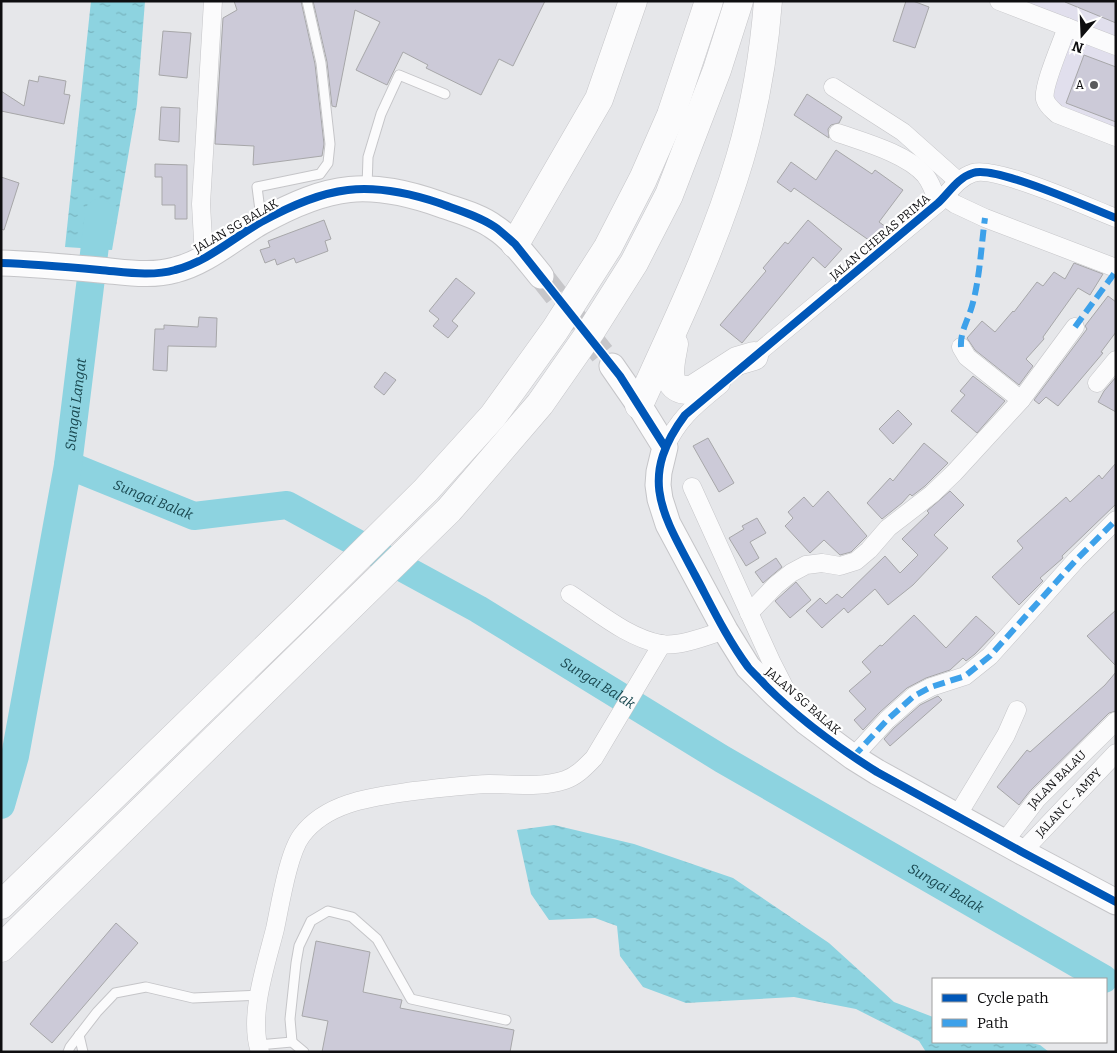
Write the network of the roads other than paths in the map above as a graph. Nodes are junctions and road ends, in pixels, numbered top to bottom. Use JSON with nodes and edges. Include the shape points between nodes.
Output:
{"nodes":[{"id":1,"x":214,"y":1,"type":"edge"},
{"id":2,"x":307,"y":1,"type":"edge"},
{"id":3,"x":633,"y":1,"type":"edge"},
{"id":4,"x":709,"y":1,"type":"edge"},
{"id":5,"x":740,"y":1,"type":"edge"},
{"id":6,"x":768,"y":1,"type":"edge"},
{"id":7,"x":999,"y":1,"type":"edge"},
{"id":8,"x":1067,"y":28,"type":"junction"},
{"id":9,"x":1116,"y":46,"type":"edge"},
{"id":10,"x":833,"y":88,"type":"dead end"},
{"id":11,"x":445,"y":94,"type":"dead end"},
{"id":12,"x":838,"y":133,"type":"dead end"},
{"id":13,"x":1116,"y":137,"type":"edge"},
{"id":14,"x":958,"y":182,"type":"junction"},
{"id":15,"x":366,"y":188,"type":"junction"},
{"id":16,"x":942,"y":200,"type":"junction"},
{"id":17,"x":1116,"y":218,"type":"edge"},
{"id":18,"x":261,"y":222,"type":"junction"},
{"id":19,"x":515,"y":244,"type":"junction"},
{"id":20,"x":204,"y":258,"type":"junction"},
{"id":21,"x":1,"y":263,"type":"edge"},
{"id":22,"x":1116,"y":268,"type":"edge"},
{"id":23,"x":541,"y":276,"type":"tunnel mouth"},
{"id":24,"x":678,"y":318,"type":"junction"},
{"id":25,"x":1075,"y":327,"type":"dead end"},
{"id":26,"x":961,"y":347,"type":"dead end"},
{"id":27,"x":754,"y":356,"type":"junction"},
{"id":28,"x":1116,"y":360,"type":"edge"},
{"id":29,"x":612,"y":366,"type":"tunnel mouth"},
{"id":30,"x":1097,"y":383,"type":"dead end"},
{"id":31,"x":1021,"y":400,"type":"junction"},
{"id":32,"x":639,"y":404,"type":"junction"},
{"id":33,"x":685,"y":415,"type":"junction"},
{"id":34,"x":665,"y":447,"type":"junction"},
{"id":35,"x":692,"y":487,"type":"dead end"},
{"id":36,"x":1116,"y":520,"type":"edge"},
{"id":37,"x":570,"y":594,"type":"dead end"},
{"id":38,"x":749,"y":613,"type":"junction"},
{"id":39,"x":725,"y":630,"type":"junction"},
{"id":40,"x":662,"y":644,"type":"junction"},
{"id":41,"x":1017,"y":710,"type":"dead end"},
{"id":42,"x":799,"y":716,"type":"junction"},
{"id":43,"x":1116,"y":721,"type":"edge"},
{"id":44,"x":1116,"y":753,"type":"edge"},
{"id":45,"x":853,"y":757,"type":"junction"},
{"id":46,"x":957,"y":816,"type":"junction"},
{"id":47,"x":1013,"y":847,"type":"junction"},
{"id":48,"x":1116,"y":902,"type":"edge"},
{"id":49,"x":1,"y":905,"type":"edge"},
{"id":50,"x":1,"y":948,"type":"edge"},
{"id":51,"x":260,"y":995,"type":"junction"},
{"id":52,"x":506,"y":1020,"type":"dead end"},
{"id":53,"x":79,"y":1035,"type":"junction"},
{"id":54,"x":292,"y":1042,"type":"junction"},
{"id":55,"x":259,"y":1048,"type":"edge"},
{"id":56,"x":68,"y":1052,"type":"edge"},
{"id":57,"x":83,"y":1052,"type":"edge"},
{"id":58,"x":304,"y":1052,"type":"edge"}],
"edges":[{"from":1,"to":20,"type":"street","via":[[201,204]]},
{"from":2,"to":18,"type":"lane","via":[[321,63],[330,144],[328,163],[320,174],[257,187]]},
{"from":3,"to":19,"type":"highway","via":[[599,99]]},
{"from":4,"to":49,"type":"highway","via":[[670,115],[643,180],[608,247],[555,330],[493,416],[426,490],[302,614]]},
{"from":5,"to":50,"type":"highway","via":[[669,195],[634,263],[540,404],[448,510]]},
{"from":6,"to":24,"type":"highway","via":[[756,93],[740,158],[720,218]]},
{"from":7,"to":8,"type":"street"},
{"from":8,"to":9,"type":"street"},
{"from":8,"to":13,"type":"street","via":[[1045,99],[1057,114]]},
{"from":10,"to":14,"type":"street","via":[[903,132]]},
{"from":11,"to":15,"type":"lane","via":[[399,75],[381,114],[368,157]]},
{"from":12,"to":16,"type":"street","via":[[913,164]]},
{"from":14,"to":16,"type":"street","name":"JALAN CHERAS PRIMA"},
{"from":14,"to":17,"type":"street","name":"JALAN CHERAS PRIMA","via":[[974,172],[996,173]]},
{"from":15,"to":18,"type":"street","name":"JALAN SG BALAK","via":[[311,199]]},
{"from":15,"to":19,"type":"street","name":"JALAN SG BALAK","via":[[417,196],[473,216],[495,227]]},
{"from":16,"to":22,"type":"street"},
{"from":16,"to":27,"type":"street","name":"JALAN CHERAS PRIMA"},
{"from":18,"to":20,"type":"street","name":"JALAN SG BALAK"},
{"from":19,"to":23,"type":"street","name":"JALAN SG BALAK"},
{"from":20,"to":21,"type":"street","name":"JALAN SG BALAK","via":[[174,271],[138,273]]},
{"from":24,"to":27,"type":"highway","via":[[669,373],[676,386],[692,390],[737,361]]},
{"from":24,"to":32,"type":"highway"},
{"from":25,"to":31,"type":"street"},
{"from":26,"to":31,"type":"street","via":[[967,357]]},
{"from":27,"to":33,"type":"street","name":"JALAN CHERAS PRIMA"},
{"from":28,"to":30,"type":"street"},
{"from":29,"to":32,"type":"street"},
{"from":31,"to":38,"type":"street","via":[[954,473],[888,528],[856,561],[840,566],[806,565],[790,573]]},
{"from":32,"to":33,"type":"street","via":[[652,415],[662,418]]},
{"from":32,"to":34,"type":"street"},
{"from":33,"to":34,"type":"street","name":"JALAN CHERAS PRIMA"},
{"from":34,"to":39,"type":"street","name":"JALAN SG BALAK","via":[[658,485],[668,524]]},
{"from":35,"to":38,"type":"street"},
{"from":36,"to":45,"type":"street","via":[[990,656],[965,676],[914,696]]},
{"from":37,"to":40,"type":"street","via":[[630,633]]},
{"from":38,"to":42,"type":"street"},
{"from":39,"to":40,"type":"street","via":[[691,642]]},
{"from":39,"to":42,"type":"street","name":"JALAN SG BALAK","via":[[748,667]]},
{"from":40,"to":51,"type":"street","via":[[594,758],[581,772],[564,780],[542,784],[463,785],[377,796],[346,804],[317,819],[300,837],[289,865]]},
{"from":41,"to":46,"type":"street","via":[[1006,735]]},
{"from":42,"to":45,"type":"street","name":"JALAN SG BALAK"},
{"from":43,"to":47,"type":"street","name":"JALAN BALAU","via":[[1037,799]]},
{"from":44,"to":47,"type":"street","name":"JALAN C - AMPY"},
{"from":45,"to":46,"type":"street","name":"JALAN SG BALAK"},
{"from":46,"to":47,"type":"street","name":"JALAN SG BALAK"},
{"from":47,"to":48,"type":"street","name":"JALAN SG BALAK"},
{"from":51,"to":53,"type":"lane","via":[[193,998],[146,987],[115,993]]},
{"from":51,"to":55,"type":"street","via":[[257,1020]]},
{"from":52,"to":54,"type":"lane","via":[[411,999],[377,939],[352,917],[328,911],[311,921],[299,946],[290,1019]]},
{"from":53,"to":56,"type":"lane"},
{"from":53,"to":57,"type":"lane"},
{"from":54,"to":55,"type":"lane"},
{"from":54,"to":58,"type":"lane"}]}
